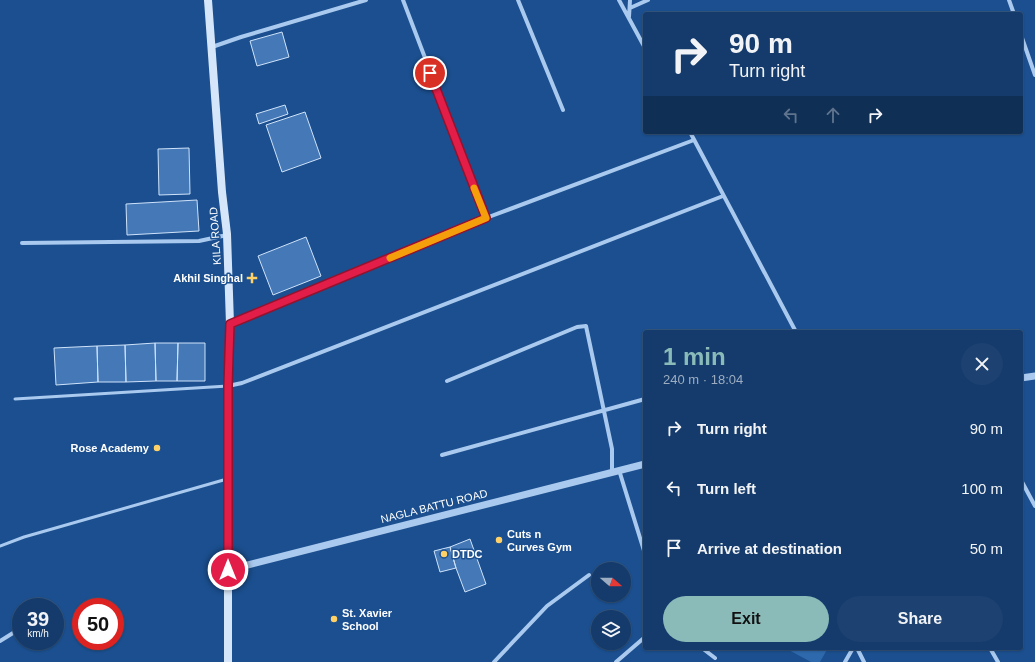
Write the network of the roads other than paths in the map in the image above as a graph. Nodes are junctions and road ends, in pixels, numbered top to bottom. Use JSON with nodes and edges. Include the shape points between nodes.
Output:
{"nodes":[{"id":1,"x":208,"y":0,"type":"edge"},
{"id":2,"x":366,"y":0,"type":"edge"},
{"id":3,"x":403,"y":0,"type":"edge"},
{"id":4,"x":518,"y":0,"type":"edge"},
{"id":5,"x":619,"y":0,"type":"edge"},
{"id":6,"x":630,"y":0,"type":"edge"},
{"id":7,"x":648,"y":0,"type":"edge"},
{"id":8,"x":1009,"y":0,"type":"edge"},
{"id":9,"x":630,"y":8,"type":"junction"},
{"id":10,"x":1013,"y":12,"type":"edge"},
{"id":11,"x":629,"y":18,"type":"junction"},
{"id":12,"x":1023,"y":41,"type":"edge"},
{"id":13,"x":643,"y":44,"type":"edge"},
{"id":14,"x":210,"y":48,"type":"junction"},
{"id":15,"x":1035,"y":76,"type":"edge"},
{"id":16,"x":563,"y":110,"type":"dead end"},
{"id":17,"x":691,"y":134,"type":"edge"},
{"id":18,"x":694,"y":140,"type":"junction"},
{"id":19,"x":724,"y":196,"type":"junction"},
{"id":20,"x":486,"y":218,"type":"junction"},
{"id":21,"x":227,"y":234,"type":"junction"},
{"id":22,"x":22,"y":244,"type":"dead end"},
{"id":23,"x":230,"y":324,"type":"junction"},
{"id":24,"x":795,"y":330,"type":"edge"},
{"id":25,"x":1035,"y":376,"type":"edge"},
{"id":26,"x":1023,"y":378,"type":"edge"},
{"id":27,"x":447,"y":381,"type":"dead end"},
{"id":28,"x":228,"y":386,"type":"junction"},
{"id":29,"x":15,"y":399,"type":"dead end"},
{"id":30,"x":643,"y":400,"type":"edge"},
{"id":31,"x":605,"y":411,"type":"junction"},
{"id":32,"x":442,"y":455,"type":"dead end"},
{"id":33,"x":643,"y":464,"type":"edge"},
{"id":34,"x":620,"y":470,"type":"junction"},
{"id":35,"x":612,"y":472,"type":"junction"},
{"id":36,"x":228,"y":479,"type":"junction"},
{"id":37,"x":1023,"y":484,"type":"edge"},
{"id":38,"x":1035,"y":506,"type":"edge"},
{"id":39,"x":0,"y":546,"type":"edge"},
{"id":40,"x":643,"y":547,"type":"edge"},
{"id":41,"x":228,"y":570,"type":"junction"},
{"id":42,"x":589,"y":575,"type":"dead end"},
{"id":43,"x":12,"y":634,"type":"edge"},
{"id":44,"x":643,"y":639,"type":"edge"},
{"id":45,"x":0,"y":641,"type":"edge"},
{"id":46,"x":705,"y":650,"type":"edge"},
{"id":47,"x":852,"y":650,"type":"edge"},
{"id":48,"x":858,"y":650,"type":"edge"},
{"id":49,"x":991,"y":650,"type":"edge"},
{"id":50,"x":715,"y":658,"type":"dead end"},
{"id":51,"x":228,"y":662,"type":"edge"},
{"id":52,"x":494,"y":662,"type":"edge"},
{"id":53,"x":616,"y":662,"type":"edge"},
{"id":54,"x":845,"y":662,"type":"edge"},
{"id":55,"x":864,"y":662,"type":"edge"},
{"id":56,"x":998,"y":662,"type":"edge"}],
"edges":[{"from":1,"to":14,"type":"main road","name":"KILA ROAD"},
{"from":2,"to":14,"type":"street"},
{"from":3,"to":20,"type":"street"},
{"from":4,"to":16,"type":"street"},
{"from":5,"to":11,"type":"street"},
{"from":6,"to":9,"type":"street"},
{"from":7,"to":9,"type":"street"},
{"from":8,"to":10,"type":"street"},
{"from":9,"to":11,"type":"street"},
{"from":11,"to":13,"type":"street"},
{"from":12,"to":15,"type":"street"},
{"from":14,"to":21,"type":"main road","name":"KILA ROAD"},
{"from":17,"to":18,"type":"street"},
{"from":18,"to":19,"type":"street"},
{"from":18,"to":20,"type":"street"},
{"from":19,"to":24,"type":"street"},
{"from":19,"to":28,"type":"street","via":[[242,383]]},
{"from":20,"to":23,"type":"street"},
{"from":21,"to":22,"type":"street","via":[[199,241]]},
{"from":21,"to":23,"type":"main road","name":"KILA ROAD"},
{"from":23,"to":28,"type":"main road","name":"KILA ROAD"},
{"from":25,"to":26,"type":"street"},
{"from":27,"to":31,"type":"street","via":[[577,327],[586,326]]},
{"from":28,"to":29,"type":"lane"},
{"from":28,"to":36,"type":"main road","name":"KILA ROAD"},
{"from":30,"to":31,"type":"street"},
{"from":31,"to":32,"type":"street"},
{"from":31,"to":35,"type":"street","via":[[612,449]]},
{"from":33,"to":34,"type":"street","name":"NAGLA BATTU ROAD"},
{"from":34,"to":35,"type":"street","name":"NAGLA BATTU ROAD"},
{"from":34,"to":40,"type":"street"},
{"from":35,"to":41,"type":"street","name":"NAGLA BATTU ROAD"},
{"from":36,"to":39,"type":"lane"},
{"from":36,"to":41,"type":"main road","name":"KILA ROAD"},
{"from":37,"to":38,"type":"street"},
{"from":41,"to":51,"type":"main road","name":"KILA ROAD"},
{"from":42,"to":52,"type":"street","via":[[547,606]]},
{"from":43,"to":45,"type":"street"},
{"from":44,"to":53,"type":"street"},
{"from":46,"to":50,"type":"street"},
{"from":47,"to":54,"type":"street"},
{"from":48,"to":55,"type":"street"},
{"from":49,"to":56,"type":"street"}]}
